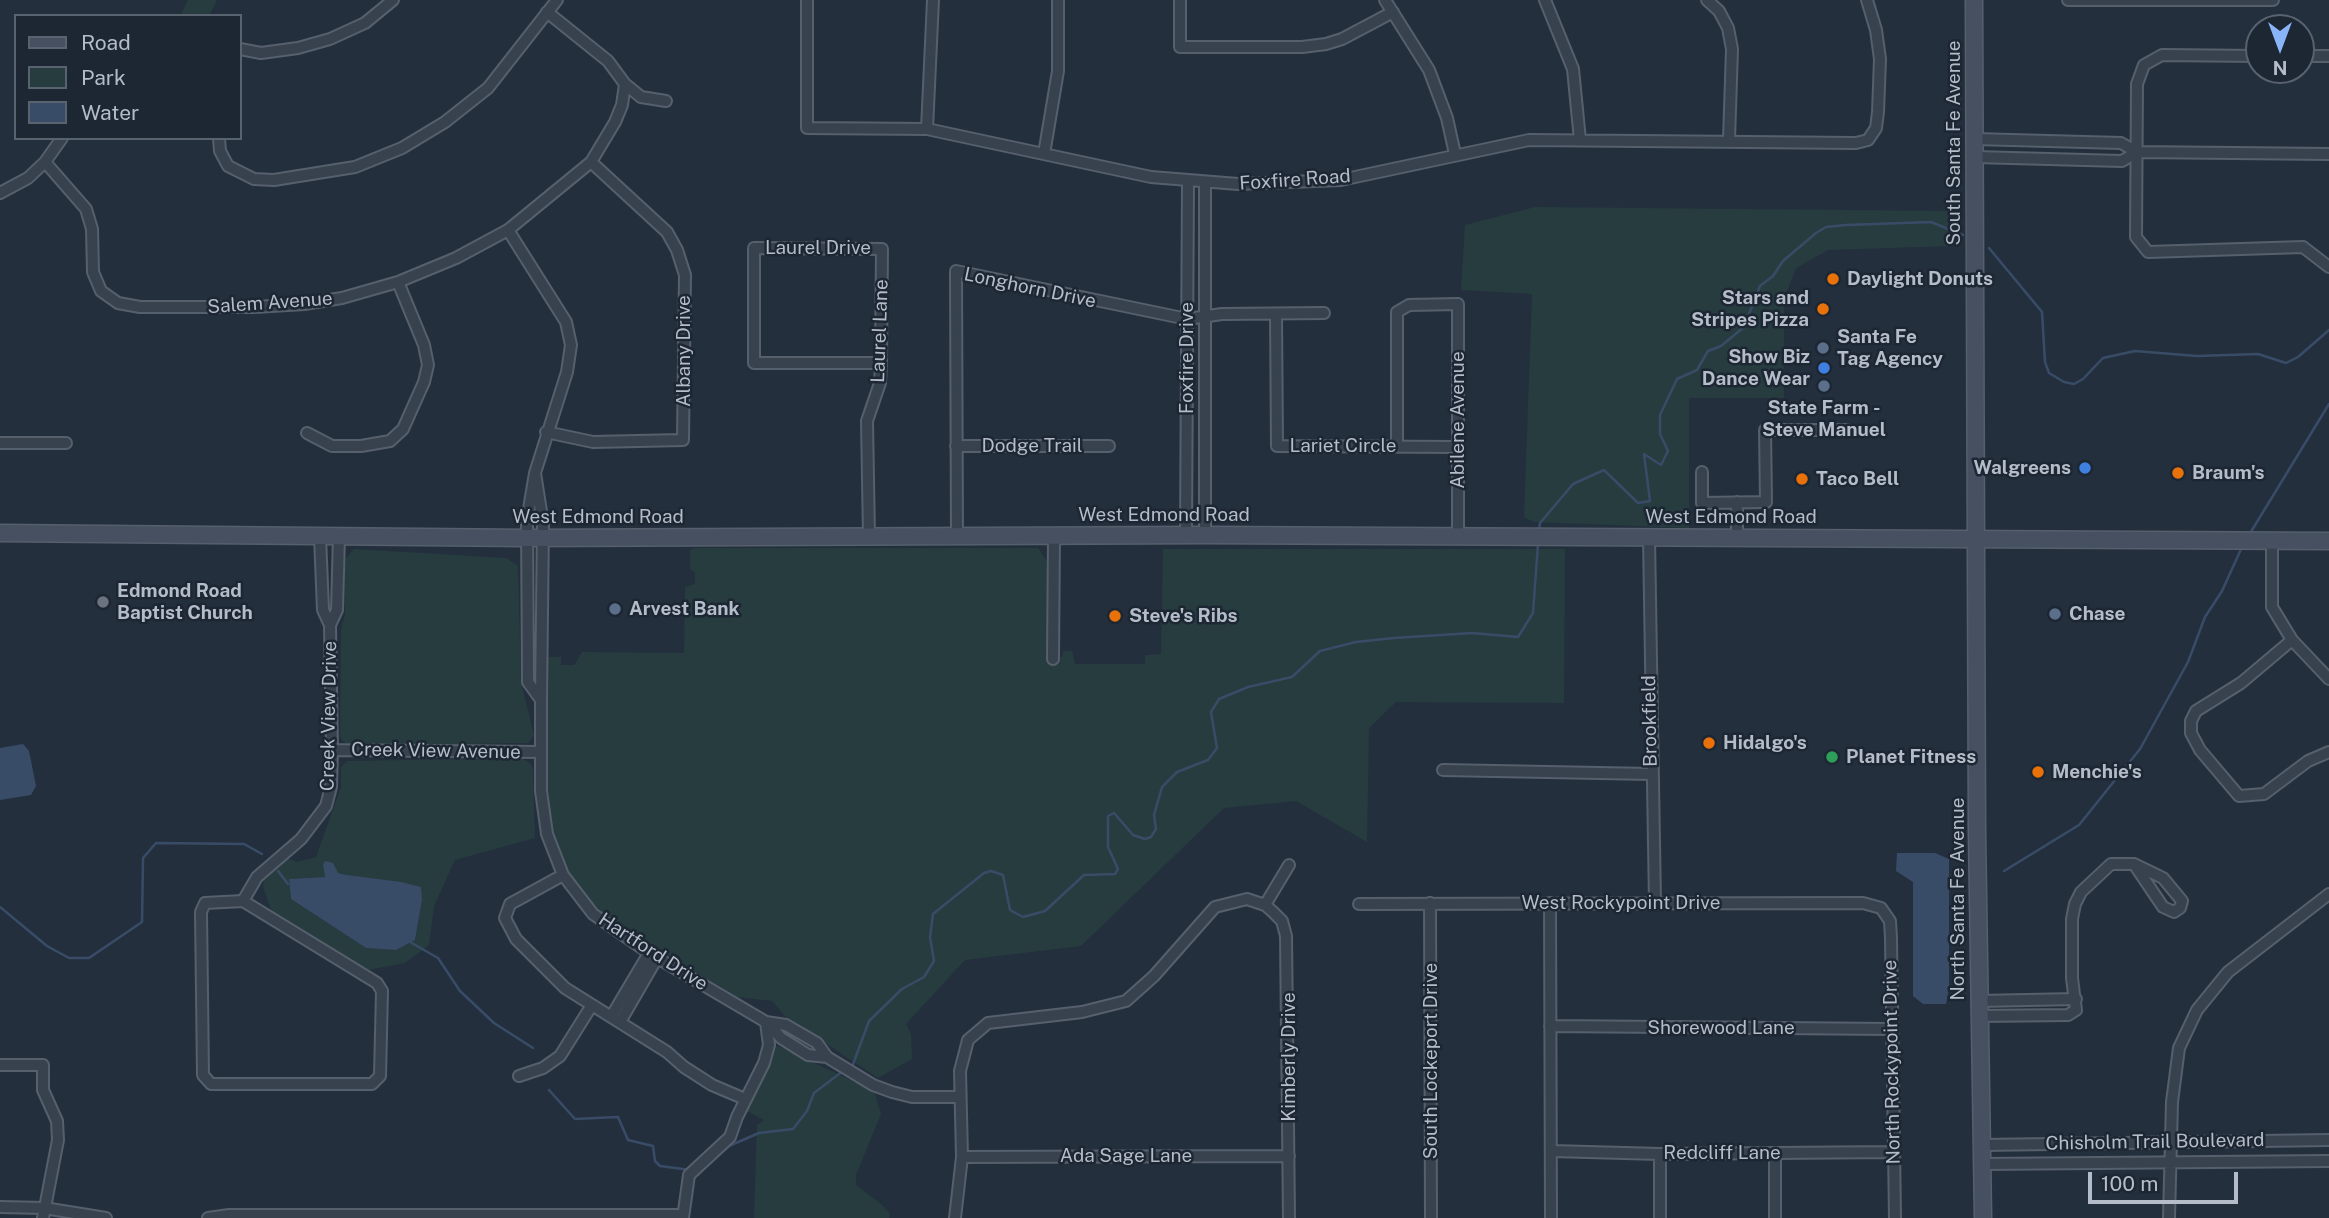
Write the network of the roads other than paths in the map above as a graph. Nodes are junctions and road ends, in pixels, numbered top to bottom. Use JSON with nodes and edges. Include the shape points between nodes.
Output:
{"nodes":[{"id":1,"x":393,"y":0,"type":"edge"},
{"id":2,"x":557,"y":0,"type":"edge"},
{"id":3,"x":807,"y":0,"type":"edge"},
{"id":4,"x":933,"y":0,"type":"edge"},
{"id":5,"x":1058,"y":0,"type":"edge"},
{"id":6,"x":1180,"y":0,"type":"edge"},
{"id":7,"x":1385,"y":0,"type":"edge"},
{"id":8,"x":1545,"y":0,"type":"edge"},
{"id":9,"x":1707,"y":0,"type":"edge"},
{"id":10,"x":1867,"y":0,"type":"edge"},
{"id":11,"x":1974,"y":0,"type":"edge"},
{"id":12,"x":2273,"y":0,"type":"edge"},
{"id":13,"x":2068,"y":1,"type":"edge"},
{"id":14,"x":547,"y":12,"type":"junction"},
{"id":15,"x":1393,"y":12,"type":"junction"},
{"id":16,"x":242,"y":49,"type":"edge"},
{"id":17,"x":2245,"y":55,"type":"edge"},
{"id":18,"x":625,"y":84,"type":"junction"},
{"id":19,"x":666,"y":101,"type":"dead end"},
{"id":20,"x":927,"y":129,"type":"junction"},
{"id":21,"x":1975,"y":139,"type":"junction"},
{"id":22,"x":61,"y":140,"type":"edge"},
{"id":23,"x":219,"y":140,"type":"edge"},
{"id":24,"x":1580,"y":140,"type":"junction"},
{"id":25,"x":1729,"y":140,"type":"junction"},
{"id":26,"x":2012,"y":141,"type":"junction"},
{"id":27,"x":2077,"y":143,"type":"junction"},
{"id":28,"x":2137,"y":152,"type":"junction"},
{"id":29,"x":1044,"y":154,"type":"junction"},
{"id":30,"x":1455,"y":154,"type":"junction"},
{"id":31,"x":2329,"y":154,"type":"edge"},
{"id":32,"x":1975,"y":157,"type":"junction"},
{"id":33,"x":2019,"y":159,"type":"junction"},
{"id":34,"x":45,"y":162,"type":"junction"},
{"id":35,"x":591,"y":162,"type":"junction"},
{"id":36,"x":2080,"y":162,"type":"junction"},
{"id":37,"x":1188,"y":181,"type":"junction"},
{"id":38,"x":1205,"y":183,"type":"junction"},
{"id":39,"x":0,"y":193,"type":"edge"},
{"id":40,"x":509,"y":230,"type":"junction"},
{"id":41,"x":882,"y":248,"type":"joint"},
{"id":42,"x":2329,"y":267,"type":"edge"},
{"id":43,"x":398,"y":282,"type":"junction"},
{"id":44,"x":1324,"y":313,"type":"dead end"},
{"id":45,"x":1276,"y":314,"type":"junction"},
{"id":46,"x":1205,"y":317,"type":"junction"},
{"id":47,"x":1187,"y":319,"type":"junction"},
{"id":48,"x":881,"y":363,"type":"junction"},
{"id":49,"x":1847,"y":430,"type":"dead end"},
{"id":50,"x":546,"y":432,"type":"junction"},
{"id":51,"x":307,"y":433,"type":"dead end"},
{"id":52,"x":0,"y":443,"type":"edge"},
{"id":53,"x":66,"y":443,"type":"dead end"},
{"id":54,"x":956,"y":446,"type":"junction"},
{"id":55,"x":1109,"y":446,"type":"dead end"},
{"id":56,"x":1397,"y":446,"type":"junction"},
{"id":57,"x":1457,"y":447,"type":"junction"},
{"id":58,"x":1702,"y":472,"type":"dead end"},
{"id":59,"x":1737,"y":502,"type":"junction"},
{"id":60,"x":0,"y":533,"type":"edge"},
{"id":61,"x":340,"y":535,"type":"junction"},
{"id":62,"x":1186,"y":535,"type":"junction"},
{"id":63,"x":1205,"y":535,"type":"junction"},
{"id":64,"x":320,"y":536,"type":"junction"},
{"id":65,"x":957,"y":536,"type":"junction"},
{"id":66,"x":1054,"y":536,"type":"junction"},
{"id":67,"x":1458,"y":536,"type":"junction"},
{"id":68,"x":869,"y":537,"type":"junction"},
{"id":69,"x":535,"y":538,"type":"junction"},
{"id":70,"x":1649,"y":538,"type":"junction"},
{"id":71,"x":1737,"y":538,"type":"junction"},
{"id":72,"x":1977,"y":538,"type":"junction"},
{"id":73,"x":2272,"y":541,"type":"junction"},
{"id":74,"x":2329,"y":541,"type":"edge"},
{"id":75,"x":330,"y":625,"type":"junction"},
{"id":76,"x":2292,"y":640,"type":"junction"},
{"id":77,"x":1053,"y":659,"type":"dead end"},
{"id":78,"x":2329,"y":679,"type":"edge"},
{"id":79,"x":541,"y":700,"type":"junction"},
{"id":80,"x":331,"y":750,"type":"junction"},
{"id":81,"x":541,"y":752,"type":"junction"},
{"id":82,"x":2329,"y":752,"type":"edge"},
{"id":83,"x":1443,"y":771,"type":"dead end"},
{"id":84,"x":1651,"y":774,"type":"junction"},
{"id":85,"x":2134,"y":864,"type":"junction"},
{"id":86,"x":1289,"y":865,"type":"dead end"},
{"id":87,"x":563,"y":875,"type":"junction"},
{"id":88,"x":2329,"y":894,"type":"edge"},
{"id":89,"x":243,"y":901,"type":"junction"},
{"id":90,"x":1430,"y":903,"type":"junction"},
{"id":91,"x":1550,"y":903,"type":"junction"},
{"id":92,"x":1359,"y":904,"type":"dead end"},
{"id":93,"x":1655,"y":904,"type":"junction"},
{"id":94,"x":1265,"y":905,"type":"junction"},
{"id":95,"x":1881,"y":908,"type":"joint"},
{"id":96,"x":653,"y":956,"type":"junction"},
{"id":97,"x":592,"y":1005,"type":"junction"},
{"id":98,"x":1979,"y":1009,"type":"junction"},
{"id":99,"x":616,"y":1019,"type":"junction"},
{"id":100,"x":766,"y":1022,"type":"junction"},
{"id":101,"x":1550,"y":1026,"type":"junction"},
{"id":102,"x":1891,"y":1029,"type":"junction"},
{"id":103,"x":0,"y":1065,"type":"edge"},
{"id":104,"x":519,"y":1076,"type":"dead end"},
{"id":105,"x":960,"y":1097,"type":"junction"},
{"id":106,"x":745,"y":1098,"type":"junction"},
{"id":107,"x":2329,"y":1140,"type":"edge"},
{"id":108,"x":2171,"y":1142,"type":"junction"},
{"id":109,"x":1982,"y":1145,"type":"junction"},
{"id":110,"x":1552,"y":1151,"type":"junction"},
{"id":111,"x":1893,"y":1152,"type":"junction"},
{"id":112,"x":1774,"y":1153,"type":"junction"},
{"id":113,"x":1660,"y":1154,"type":"junction"},
{"id":114,"x":1289,"y":1156,"type":"junction"},
{"id":115,"x":962,"y":1157,"type":"junction"},
{"id":116,"x":2329,"y":1161,"type":"edge"},
{"id":117,"x":2171,"y":1163,"type":"junction"},
{"id":118,"x":1982,"y":1164,"type":"junction"},
{"id":119,"x":0,"y":1207,"type":"edge"},
{"id":120,"x":43,"y":1213,"type":"edge"},
{"id":121,"x":683,"y":1216,"type":"edge"},
{"id":122,"x":467,"y":1217,"type":"edge"},
{"id":123,"x":106,"y":1218,"type":"edge"},
{"id":124,"x":209,"y":1218,"type":"edge"},
{"id":125,"x":955,"y":1218,"type":"edge"},
{"id":126,"x":1289,"y":1218,"type":"edge"},
{"id":127,"x":1431,"y":1218,"type":"edge"},
{"id":128,"x":1550,"y":1218,"type":"edge"},
{"id":129,"x":1660,"y":1218,"type":"edge"},
{"id":130,"x":1775,"y":1218,"type":"edge"},
{"id":131,"x":1895,"y":1218,"type":"edge"},
{"id":132,"x":1983,"y":1218,"type":"edge"},
{"id":133,"x":2169,"y":1218,"type":"edge"}],
"edges":[{"from":1,"to":16,"type":"street","via":[[365,23],[330,39],[298,48]]},
{"from":2,"to":14,"type":"street"},
{"from":3,"to":20,"type":"street","name":"Foxfire Road","via":[[807,128]]},
{"from":4,"to":20,"type":"street"},
{"from":5,"to":29,"type":"street","via":[[1058,71]]},
{"from":6,"to":15,"type":"street","via":[[1180,47],[1326,44]]},
{"from":7,"to":15,"type":"street"},
{"from":8,"to":24,"type":"street","via":[[1573,69]]},
{"from":9,"to":25,"type":"street","via":[[1728,27],[1732,49]]},
{"from":10,"to":25,"type":"street","name":"Foxfire Road","via":[[1880,59],[1876,128],[1868,140]]},
{"from":11,"to":21,"type":"main road","name":"South Santa Fe Avenue"},
{"from":12,"to":13,"type":"street"},
{"from":14,"to":18,"type":"street","via":[[608,61]]},
{"from":14,"to":23,"type":"street","via":[[488,88],[465,107],[402,148],[355,167],[254,179],[228,166]]},
{"from":15,"to":30,"type":"street","via":[[1429,70]]},
{"from":17,"to":28,"type":"street","via":[[2162,55],[2147,61],[2137,83]]},
{"from":18,"to":19,"type":"street","via":[[641,97]]},
{"from":18,"to":35,"type":"street","name":"Salem Avenue","via":[[615,122]]},
{"from":20,"to":29,"type":"street","name":"Foxfire Road"},
{"from":21,"to":26,"type":"street"},
{"from":21,"to":32,"type":"main road","name":"South Santa Fe Avenue"},
{"from":22,"to":34,"type":"street"},
{"from":24,"to":25,"type":"street","name":"Foxfire Road"},
{"from":24,"to":30,"type":"street","name":"Foxfire Road","via":[[1529,140]]},
{"from":26,"to":27,"type":"street"},
{"from":26,"to":33,"type":"street"},
{"from":27,"to":28,"type":"street","via":[[2122,143]]},
{"from":27,"to":36,"type":"street"},
{"from":28,"to":31,"type":"street"},
{"from":28,"to":36,"type":"street","via":[[2126,161]]},
{"from":28,"to":42,"type":"street","via":[[2136,237],[2148,252],[2303,247]]},
{"from":29,"to":37,"type":"street","name":"Foxfire Road"},
{"from":30,"to":38,"type":"street","name":"Foxfire Road","via":[[1331,181]]},
{"from":32,"to":33,"type":"street"},
{"from":32,"to":72,"type":"main road","name":"South Santa Fe Avenue"},
{"from":33,"to":36,"type":"street"},
{"from":34,"to":39,"type":"street"},
{"from":34,"to":43,"type":"street","name":"Salem Avenue","via":[[86,209],[92,229],[93,272],[101,291],[118,303],[140,307],[304,304]]},
{"from":35,"to":40,"type":"street","name":"Salem Avenue"},
{"from":35,"to":50,"type":"street","name":"Albany Drive","via":[[667,232],[677,250],[685,275],[683,440],[593,442]]},
{"from":37,"to":38,"type":"street","name":"Foxfire Road"},
{"from":37,"to":47,"type":"street","name":"Foxfire Drive"},
{"from":38,"to":46,"type":"street","name":"Foxfire Drive"},
{"from":40,"to":43,"type":"street","name":"Salem Avenue"},
{"from":40,"to":50,"type":"street","name":"Hartford Drive","via":[[570,334],[567,372]]},
{"from":41,"to":48,"type":"street","name":"Laurel Lane"},
{"from":41,"to":48,"type":"street","name":"Laurel Drive","via":[[754,248],[754,363]]},
{"from":43,"to":51,"type":"street","via":[[428,365],[403,429],[390,441],[361,446],[332,446]]},
{"from":44,"to":45,"type":"street","name":"Longhorn Drive"},
{"from":45,"to":46,"type":"street","name":"Longhorn Drive"},
{"from":45,"to":56,"type":"street","name":"Lariet Circle","via":[[1277,446]]},
{"from":46,"to":47,"type":"street","name":"Longhorn Drive"},
{"from":46,"to":63,"type":"street","name":"Foxfire Drive"},
{"from":47,"to":54,"type":"street","name":"Longhorn Drive","via":[[956,271]]},
{"from":47,"to":62,"type":"street","name":"Foxfire Drive"},
{"from":48,"to":68,"type":"street","name":"Laurel Lane","via":[[880,383],[867,421]]},
{"from":49,"to":59,"type":"street","via":[[1765,430],[1766,502]]},
{"from":50,"to":69,"type":"street","name":"Hartford Drive","via":[[535,473]]},
{"from":52,"to":53,"type":"street"},
{"from":54,"to":55,"type":"street","name":"Dodge Trail"},
{"from":54,"to":65,"type":"street","name":"Longhorn Drive"},
{"from":56,"to":57,"type":"street","name":"Lariet Circle"},
{"from":56,"to":57,"type":"street","name":"Abilene Avenue","via":[[1397,312],[1409,305],[1458,304]]},
{"from":57,"to":67,"type":"street","name":"Abilene Avenue"},
{"from":58,"to":59,"type":"street","via":[[1702,503]]},
{"from":59,"to":71,"type":"street"},
{"from":60,"to":64,"type":"main road","name":"West Edmond Road"},
{"from":61,"to":64,"type":"main road","name":"West Edmond Road"},
{"from":61,"to":69,"type":"main road","name":"West Edmond Road"},
{"from":61,"to":75,"type":"street","name":"Creek View Drive","via":[[337,610]]},
{"from":62,"to":63,"type":"main road","name":"West Edmond Road"},
{"from":62,"to":66,"type":"main road","name":"West Edmond Road"},
{"from":63,"to":67,"type":"main road","name":"West Edmond Road"},
{"from":64,"to":75,"type":"street","name":"Creek View Drive","via":[[323,610]]},
{"from":65,"to":66,"type":"main road","name":"West Edmond Road"},
{"from":65,"to":68,"type":"main road","name":"West Edmond Road"},
{"from":66,"to":77,"type":"street"},
{"from":67,"to":70,"type":"main road","name":"West Edmond Road"},
{"from":68,"to":69,"type":"main road","name":"West Edmond Road"},
{"from":69,"to":79,"type":"street","name":"Hartford Drive"},
{"from":69,"to":79,"type":"street","name":"Hartford Drive","via":[[528,682]]},
{"from":70,"to":71,"type":"main road","name":"West Edmond Road"},
{"from":70,"to":84,"type":"street","name":"Brookfield"},
{"from":71,"to":72,"type":"main road","name":"West Edmond Road"},
{"from":72,"to":73,"type":"main road","name":"West Edmond Road"},
{"from":72,"to":98,"type":"main road","name":"North Santa Fe Avenue"},
{"from":73,"to":74,"type":"main road","name":"West Edmond Road"},
{"from":73,"to":76,"type":"street","via":[[2272,607]]},
{"from":75,"to":80,"type":"street","name":"Creek View Drive"},
{"from":76,"to":78,"type":"street"},
{"from":76,"to":82,"type":"street","via":[[2241,683],[2196,711],[2191,733],[2210,764],[2239,796],[2264,794],[2308,761]]},
{"from":79,"to":81,"type":"street","name":"Hartford Drive"},
{"from":80,"to":81,"type":"street","name":"Creek View Avenue"},
{"from":80,"to":89,"type":"street","name":"Creek View Drive","via":[[326,806],[301,839],[257,877]]},
{"from":81,"to":87,"type":"street","name":"Hartford Drive","via":[[543,815]]},
{"from":83,"to":84,"type":"street"},
{"from":84,"to":93,"type":"street","name":"Brookfield"},
{"from":85,"to":85,"type":"street","via":[[2163,907],[2174,912],[2180,908],[2182,901],[2163,878]]},
{"from":85,"to":98,"type":"street","via":[[2112,864],[2081,892],[2075,904],[2072,978],[2076,999]]},
{"from":86,"to":94,"type":"street"},
{"from":87,"to":96,"type":"street","name":"Hartford Drive","via":[[593,914]]},
{"from":87,"to":97,"type":"street","via":[[510,904],[505,918],[535,961]]},
{"from":88,"to":108,"type":"street","via":[[2228,972],[2197,1010],[2179,1048]]},
{"from":89,"to":89,"type":"street","via":[[205,902],[201,912],[203,1075],[211,1084],[372,1084],[380,1076],[382,991]]},
{"from":90,"to":91,"type":"street","name":"West Rockypoint Drive"},
{"from":90,"to":92,"type":"street","name":"West Rockypoint Drive"},
{"from":90,"to":127,"type":"street","name":"South Lockeport Drive"},
{"from":91,"to":93,"type":"street","name":"West Rockypoint Drive"},
{"from":91,"to":101,"type":"street"},
{"from":93,"to":95,"type":"street","name":"West Rockypoint Drive","via":[[1863,902]]},
{"from":94,"to":105,"type":"street","via":[[1248,899],[1215,907],[1154,976],[1125,1001],[1082,1012],[988,1023],[968,1040],[962,1053]]},
{"from":94,"to":114,"type":"street","name":"Kimberly Drive","via":[[1282,921],[1286,936]]},
{"from":95,"to":102,"type":"street","name":"North Rockypoint Drive","via":[[1890,921]]},
{"from":96,"to":99,"type":"street"},
{"from":96,"to":100,"type":"street","name":"Hartford Drive"},
{"from":97,"to":99,"type":"street"},
{"from":97,"to":104,"type":"street","via":[[560,1056],[544,1068]]},
{"from":98,"to":109,"type":"main road","name":"North Santa Fe Avenue"},
{"from":99,"to":106,"type":"street","via":[[712,1085]]},
{"from":100,"to":105,"type":"street","name":"Hartford Drive","via":[[808,1055],[827,1057],[873,1085],[912,1097]]},
{"from":100,"to":106,"type":"street","via":[[769,1045]]},
{"from":101,"to":102,"type":"street","name":"Shorewood Lane"},
{"from":101,"to":110,"type":"street"},
{"from":102,"to":111,"type":"street","name":"North Rockypoint Drive"},
{"from":103,"to":120,"type":"street","via":[[43,1065],[43,1090],[57,1121],[58,1140]]},
{"from":105,"to":115,"type":"street"},
{"from":106,"to":121,"type":"street","via":[[730,1138],[689,1175]]},
{"from":107,"to":108,"type":"street","name":"Chisholm Trail Boulevard"},
{"from":108,"to":109,"type":"street","name":"Chisholm Trail Boulevard"},
{"from":108,"to":117,"type":"street"},
{"from":109,"to":118,"type":"main road","name":"North Santa Fe Avenue"},
{"from":110,"to":113,"type":"street","name":"Redcliff Lane"},
{"from":110,"to":128,"type":"street"},
{"from":111,"to":112,"type":"street","name":"Redcliff Lane"},
{"from":111,"to":131,"type":"street","name":"North Rockypoint Drive"},
{"from":112,"to":113,"type":"street","name":"Redcliff Lane"},
{"from":112,"to":130,"type":"street"},
{"from":113,"to":129,"type":"street"},
{"from":114,"to":115,"type":"street","name":"Ada Sage Lane"},
{"from":114,"to":126,"type":"street","name":"Kimberly Drive"},
{"from":115,"to":125,"type":"street"},
{"from":116,"to":117,"type":"street","name":"Chisholm Trail Boulevard"},
{"from":117,"to":118,"type":"street","name":"Chisholm Trail Boulevard"},
{"from":117,"to":133,"type":"street"},
{"from":118,"to":132,"type":"main road","name":"North Santa Fe Avenue"},
{"from":119,"to":120,"type":"street"},
{"from":120,"to":123,"type":"street"},
{"from":121,"to":122,"type":"street"},
{"from":122,"to":124,"type":"street"}]}
